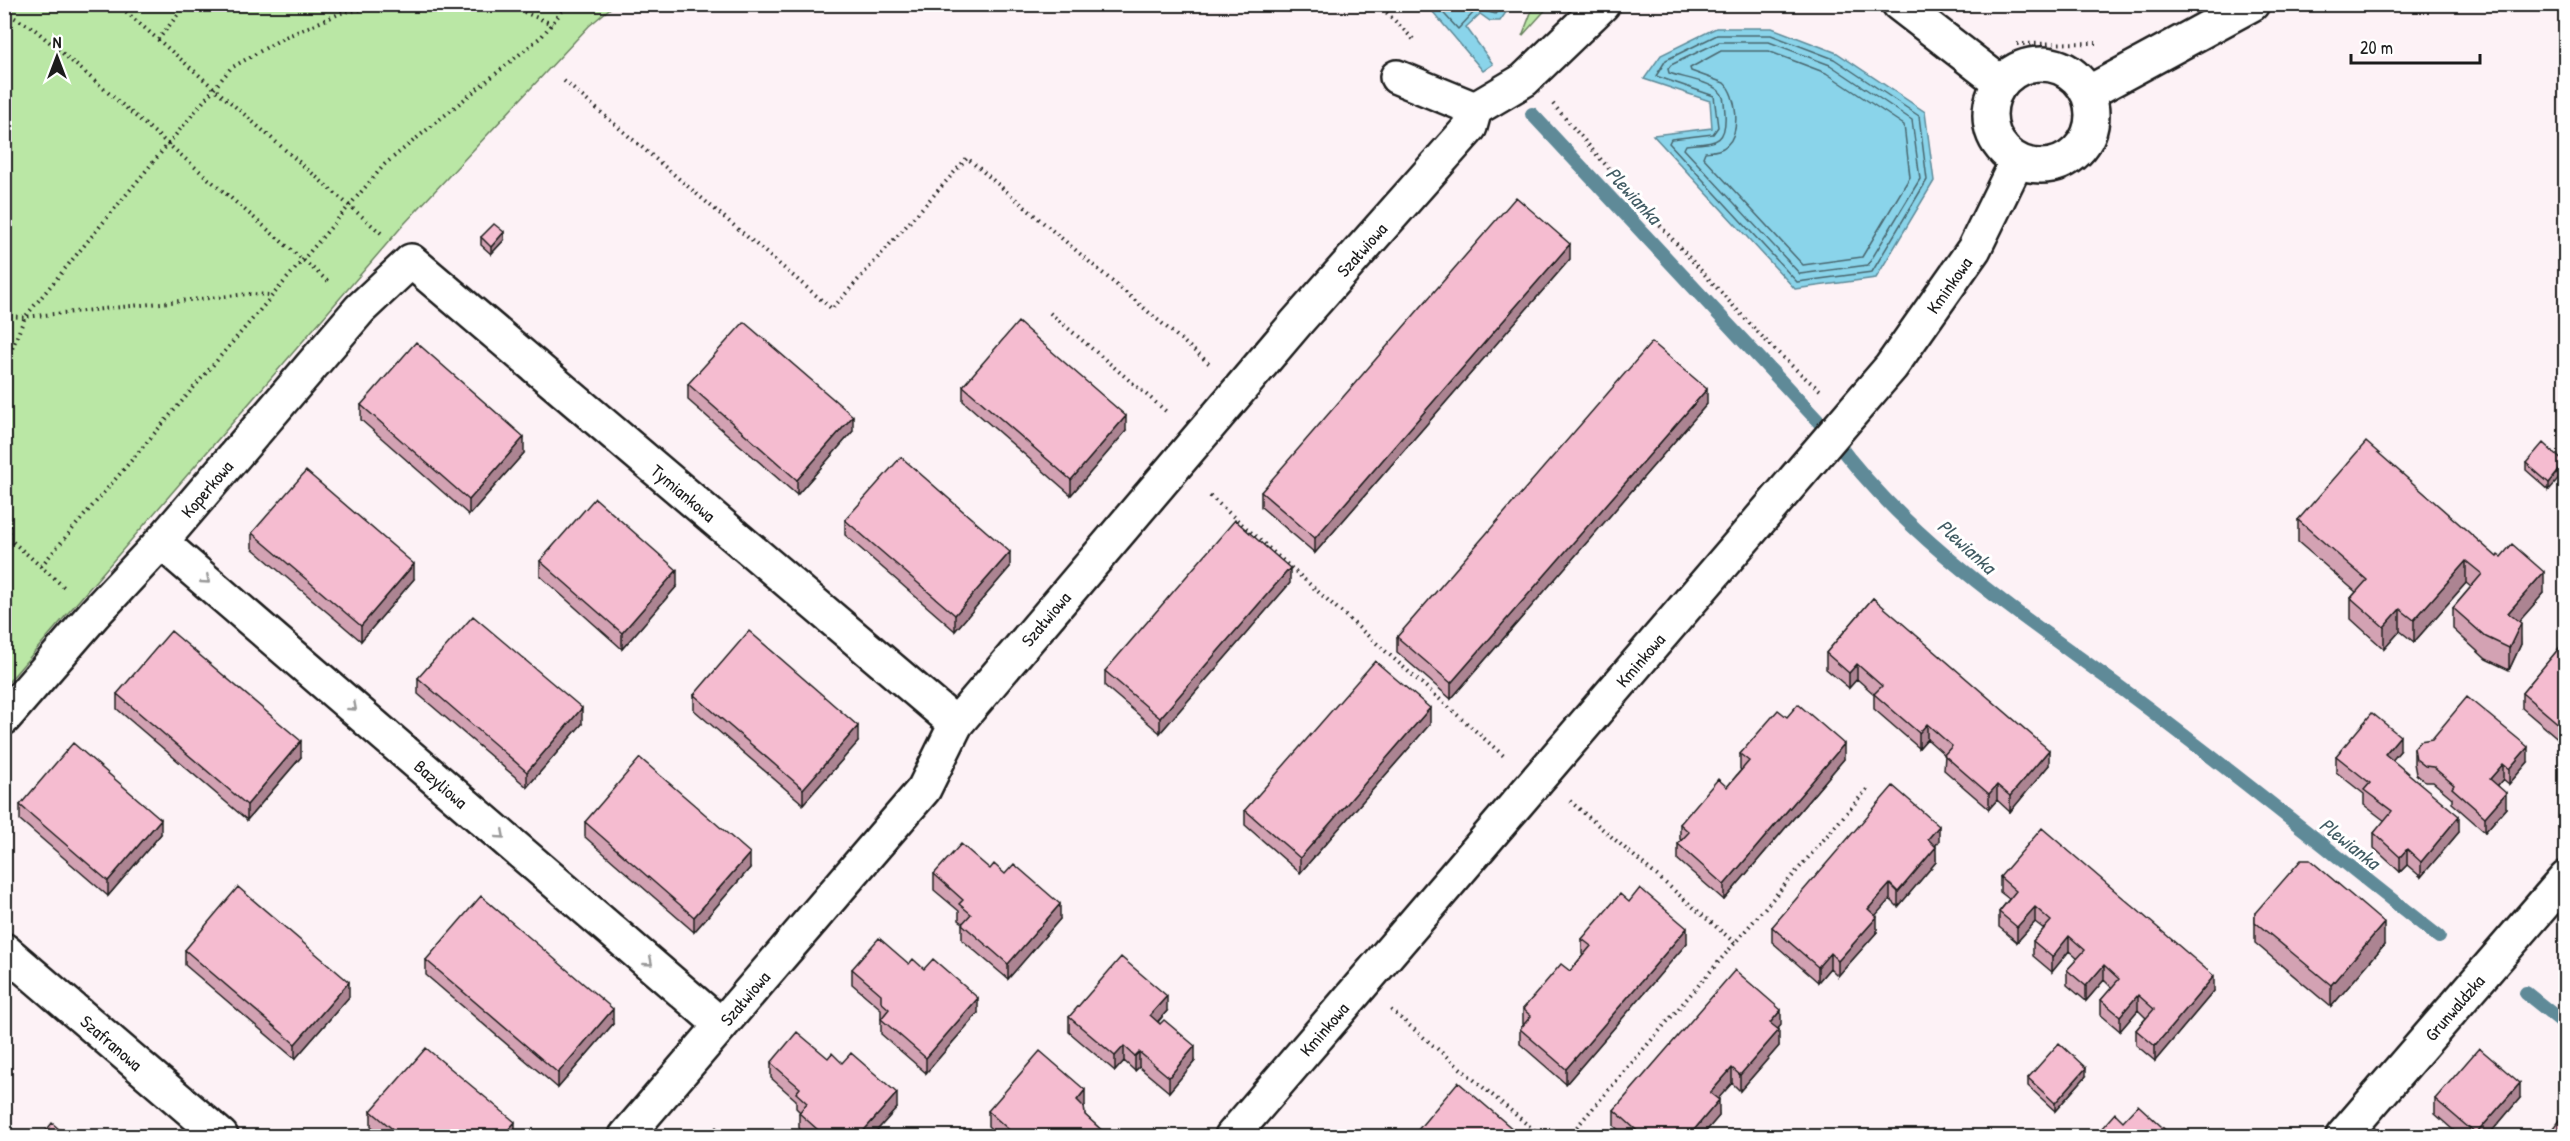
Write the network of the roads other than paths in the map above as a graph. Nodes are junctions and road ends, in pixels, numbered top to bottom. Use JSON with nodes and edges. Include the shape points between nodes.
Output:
{"nodes":[{"id":1,"x":1603,"y":4,"type":"edge"},
{"id":2,"x":1899,"y":4,"type":"edge"},
{"id":3,"x":2252,"y":4,"type":"edge"},
{"id":4,"x":1397,"y":77,"type":"dead end"},
{"id":5,"x":2001,"y":83,"type":"junction"},
{"id":6,"x":2088,"y":93,"type":"junction"},
{"id":7,"x":1475,"y":109,"type":"junction"},
{"id":8,"x":2017,"y":161,"type":"junction"},
{"id":9,"x":411,"y":261,"type":"joint"},
{"id":10,"x":161,"y":542,"type":"junction"},
{"id":11,"x":4,"y":718,"type":"edge"},
{"id":12,"x":956,"y":724,"type":"junction"},
{"id":13,"x":2565,"y":878,"type":"edge"},
{"id":14,"x":4,"y":950,"type":"edge"},
{"id":15,"x":721,"y":1025,"type":"junction"},
{"id":16,"x":221,"y":1137,"type":"edge"},
{"id":17,"x":626,"y":1137,"type":"edge"},
{"id":18,"x":1232,"y":1137,"type":"edge"},
{"id":19,"x":2343,"y":1137,"type":"edge"}],
"edges":[{"from":1,"to":7,"type":"street","via":[[1524,80]]},
{"from":2,"to":5,"type":"street"},
{"from":3,"to":6,"type":"street"},
{"from":4,"to":7,"type":"street"},
{"from":5,"to":6,"type":"street","via":[[2013,71],[2047,63],[2078,78]]},
{"from":5,"to":8,"type":"street","via":[[1989,116],[1993,134]]},
{"from":6,"to":8,"type":"street","via":[[2092,114],[2089,134],[2072,156],[2045,166]]},
{"from":7,"to":12,"type":"street","name":"Szałwiowa","via":[[1470,127],[1240,389]]},
{"from":8,"to":18,"type":"street","name":"Kminkowa","via":[[1974,249],[1891,367]]},
{"from":9,"to":10,"type":"street","name":"Koperkowa","via":[[360,309]]},
{"from":9,"to":12,"type":"street","name":"Tymiankowa"},
{"from":10,"to":11,"type":"street","name":"Koperkowa"},
{"from":10,"to":15,"type":"street","name":"Bazyliowa","one_way":true},
{"from":12,"to":15,"type":"street","name":"Szałwiowa","via":[[924,789]]},
{"from":13,"to":19,"type":"street","name":"Grunwaldzka"},
{"from":14,"to":16,"type":"street","name":"Szafranowa"},
{"from":15,"to":17,"type":"street","name":"Szałwiowa"}]}
